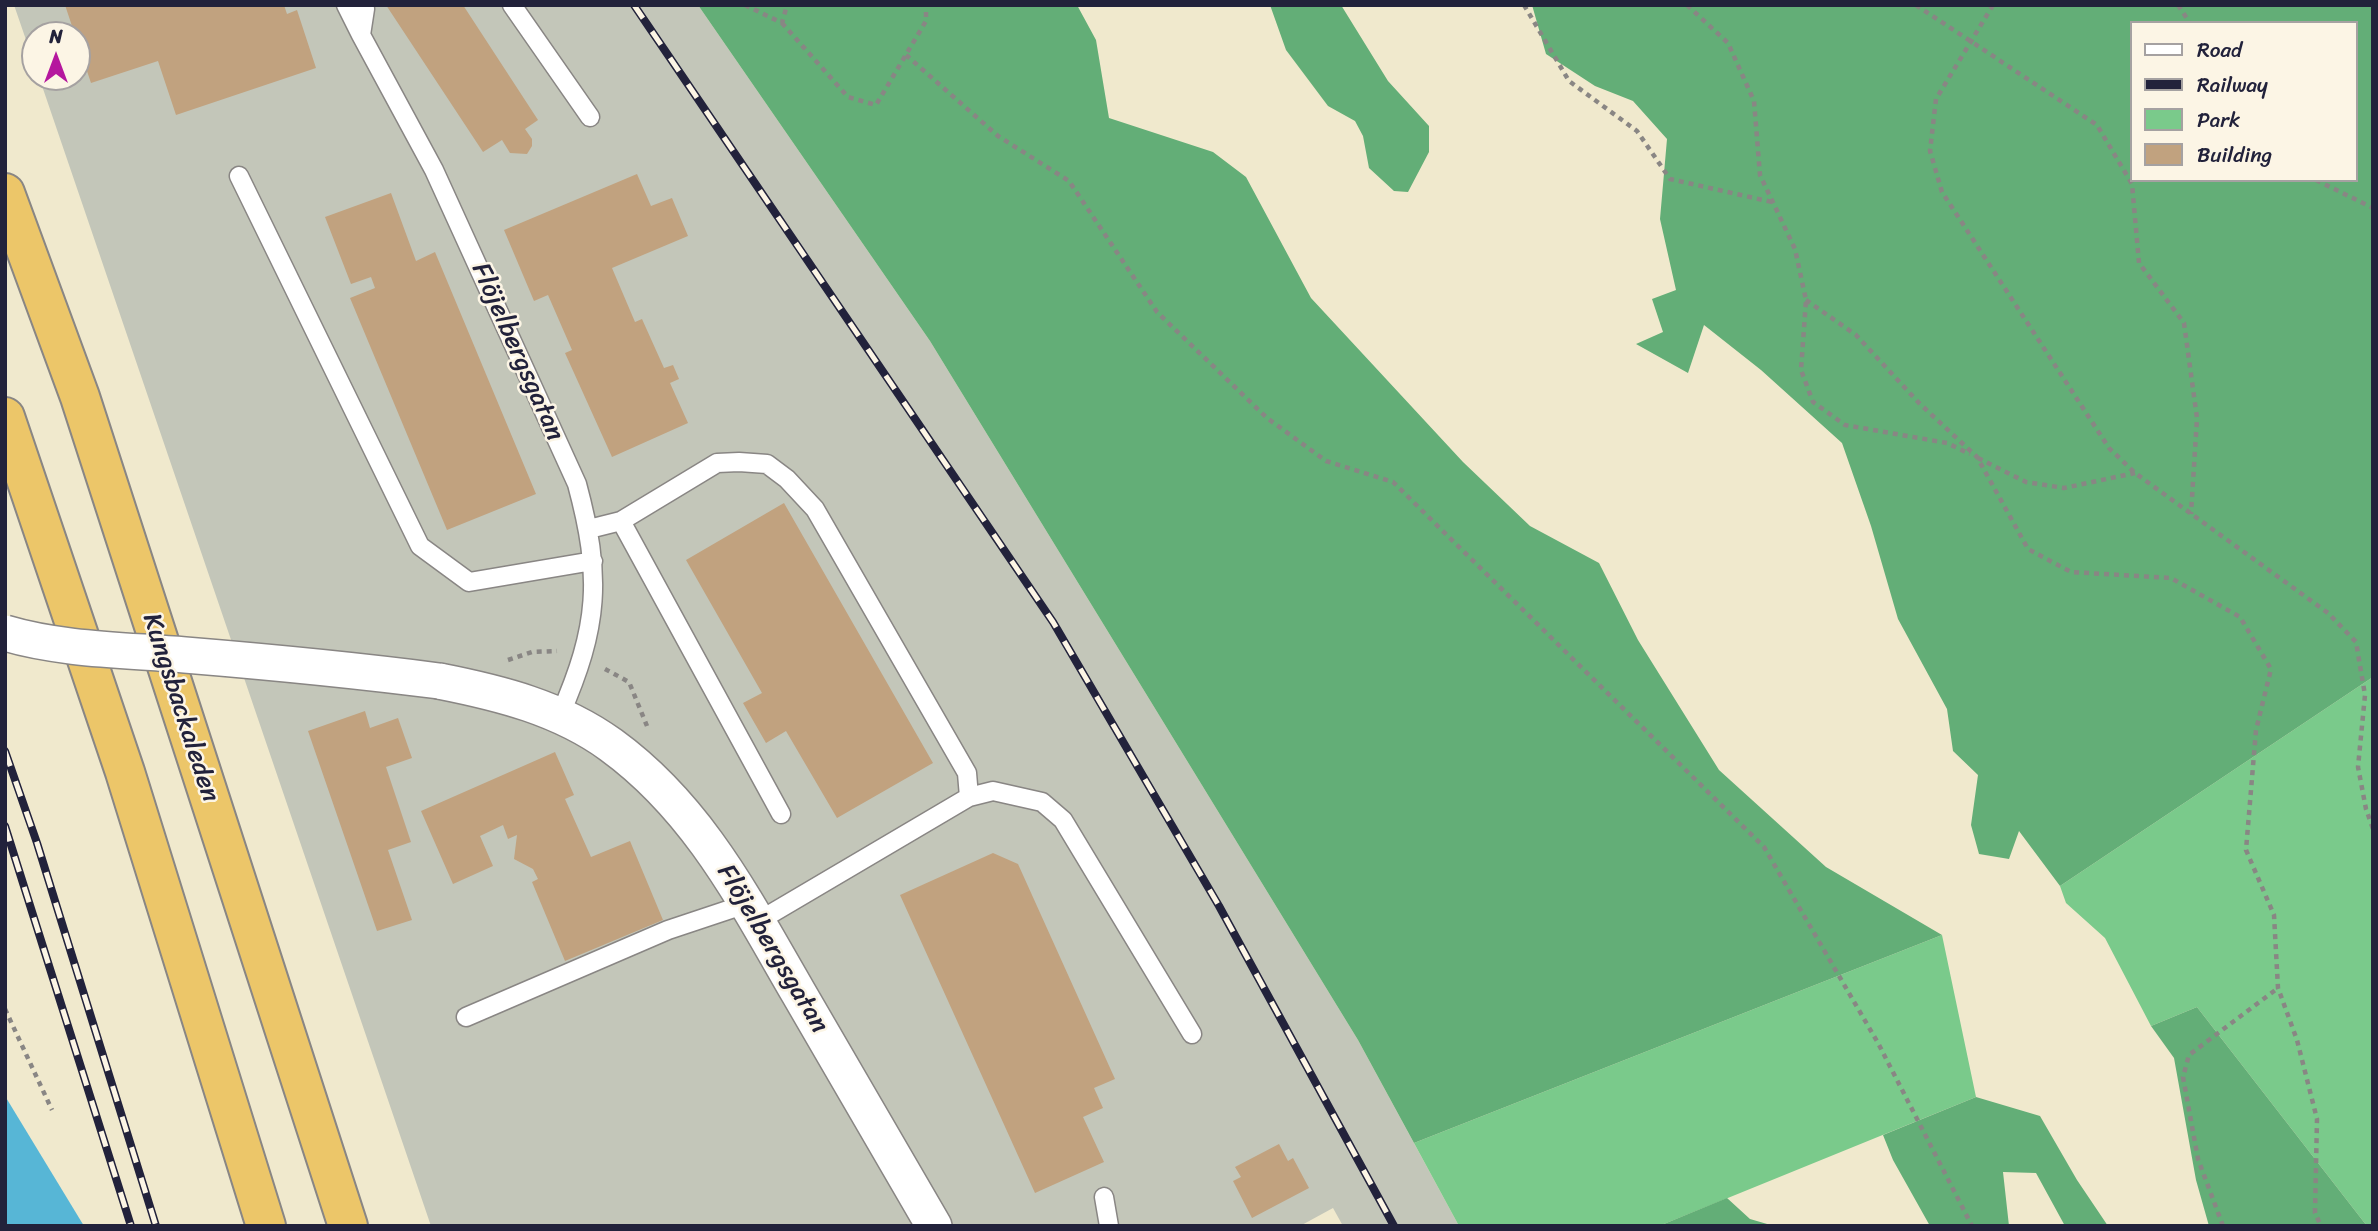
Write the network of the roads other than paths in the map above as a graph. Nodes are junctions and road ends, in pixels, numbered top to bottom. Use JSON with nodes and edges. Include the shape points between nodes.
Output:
{"nodes":[{"id":1,"x":346,"y":5,"type":"edge"},
{"id":2,"x":363,"y":5,"type":"edge"},
{"id":3,"x":512,"y":5,"type":"edge"},
{"id":4,"x":361,"y":35,"type":"junction"},
{"id":5,"x":590,"y":117,"type":"dead end"},
{"id":6,"x":239,"y":176,"type":"dead end"},
{"id":7,"x":5,"y":193,"type":"edge"},
{"id":8,"x":5,"y":417,"type":"edge"},
{"id":9,"x":621,"y":521,"type":"junction"},
{"id":10,"x":589,"y":529,"type":"junction"},
{"id":11,"x":593,"y":561,"type":"junction"},
{"id":12,"x":5,"y":633,"type":"edge"},
{"id":13,"x":560,"y":715,"type":"junction"},
{"id":14,"x":970,"y":797,"type":"junction"},
{"id":15,"x":781,"y":814,"type":"dead end"},
{"id":16,"x":751,"y":913,"type":"junction"},
{"id":17,"x":466,"y":1017,"type":"dead end"},
{"id":18,"x":1192,"y":1034,"type":"dead end"},
{"id":19,"x":1104,"y":1197,"type":"dead end"},
{"id":20,"x":266,"y":1226,"type":"edge"},
{"id":21,"x":348,"y":1226,"type":"edge"},
{"id":22,"x":934,"y":1226,"type":"edge"},
{"id":23,"x":1109,"y":1226,"type":"edge"}],
"edges":[{"from":1,"to":4,"type":"lane","name":"Flöjelbergsgatan"},
{"from":2,"to":4,"type":"lane"},
{"from":3,"to":5,"type":"lane"},
{"from":4,"to":10,"type":"lane","name":"Flöjelbergsgatan","via":[[434,170],[577,484]]},
{"from":6,"to":11,"type":"lane","via":[[420,546],[469,582]]},
{"from":7,"to":21,"type":"highway","name":"Kungsbackaleden","via":[[80,397]]},
{"from":8,"to":20,"type":"highway","via":[[125,772]]},
{"from":9,"to":10,"type":"lane"},
{"from":9,"to":14,"type":"lane","via":[[717,463],[767,464],[787,479],[815,509],[967,773]]},
{"from":9,"to":15,"type":"lane"},
{"from":10,"to":11,"type":"lane","name":"Flöjelbergsgatan"},
{"from":11,"to":13,"type":"lane","name":"Flöjelbergsgatan","via":[[592,621]]},
{"from":12,"to":13,"type":"street","name":"Flöjelbergsgatan","bridge":true,"via":[[95,648],[439,681],[498,693]]},
{"from":13,"to":16,"type":"street","name":"Flöjelbergsgatan","via":[[610,744],[687,814]]},
{"from":14,"to":16,"type":"lane"},
{"from":14,"to":18,"type":"lane","via":[[993,791],[1042,802],[1063,820]]},
{"from":16,"to":17,"type":"lane","via":[[668,930]]},
{"from":16,"to":22,"type":"street","name":"Flöjelbergsgatan"},
{"from":19,"to":23,"type":"lane"}]}
